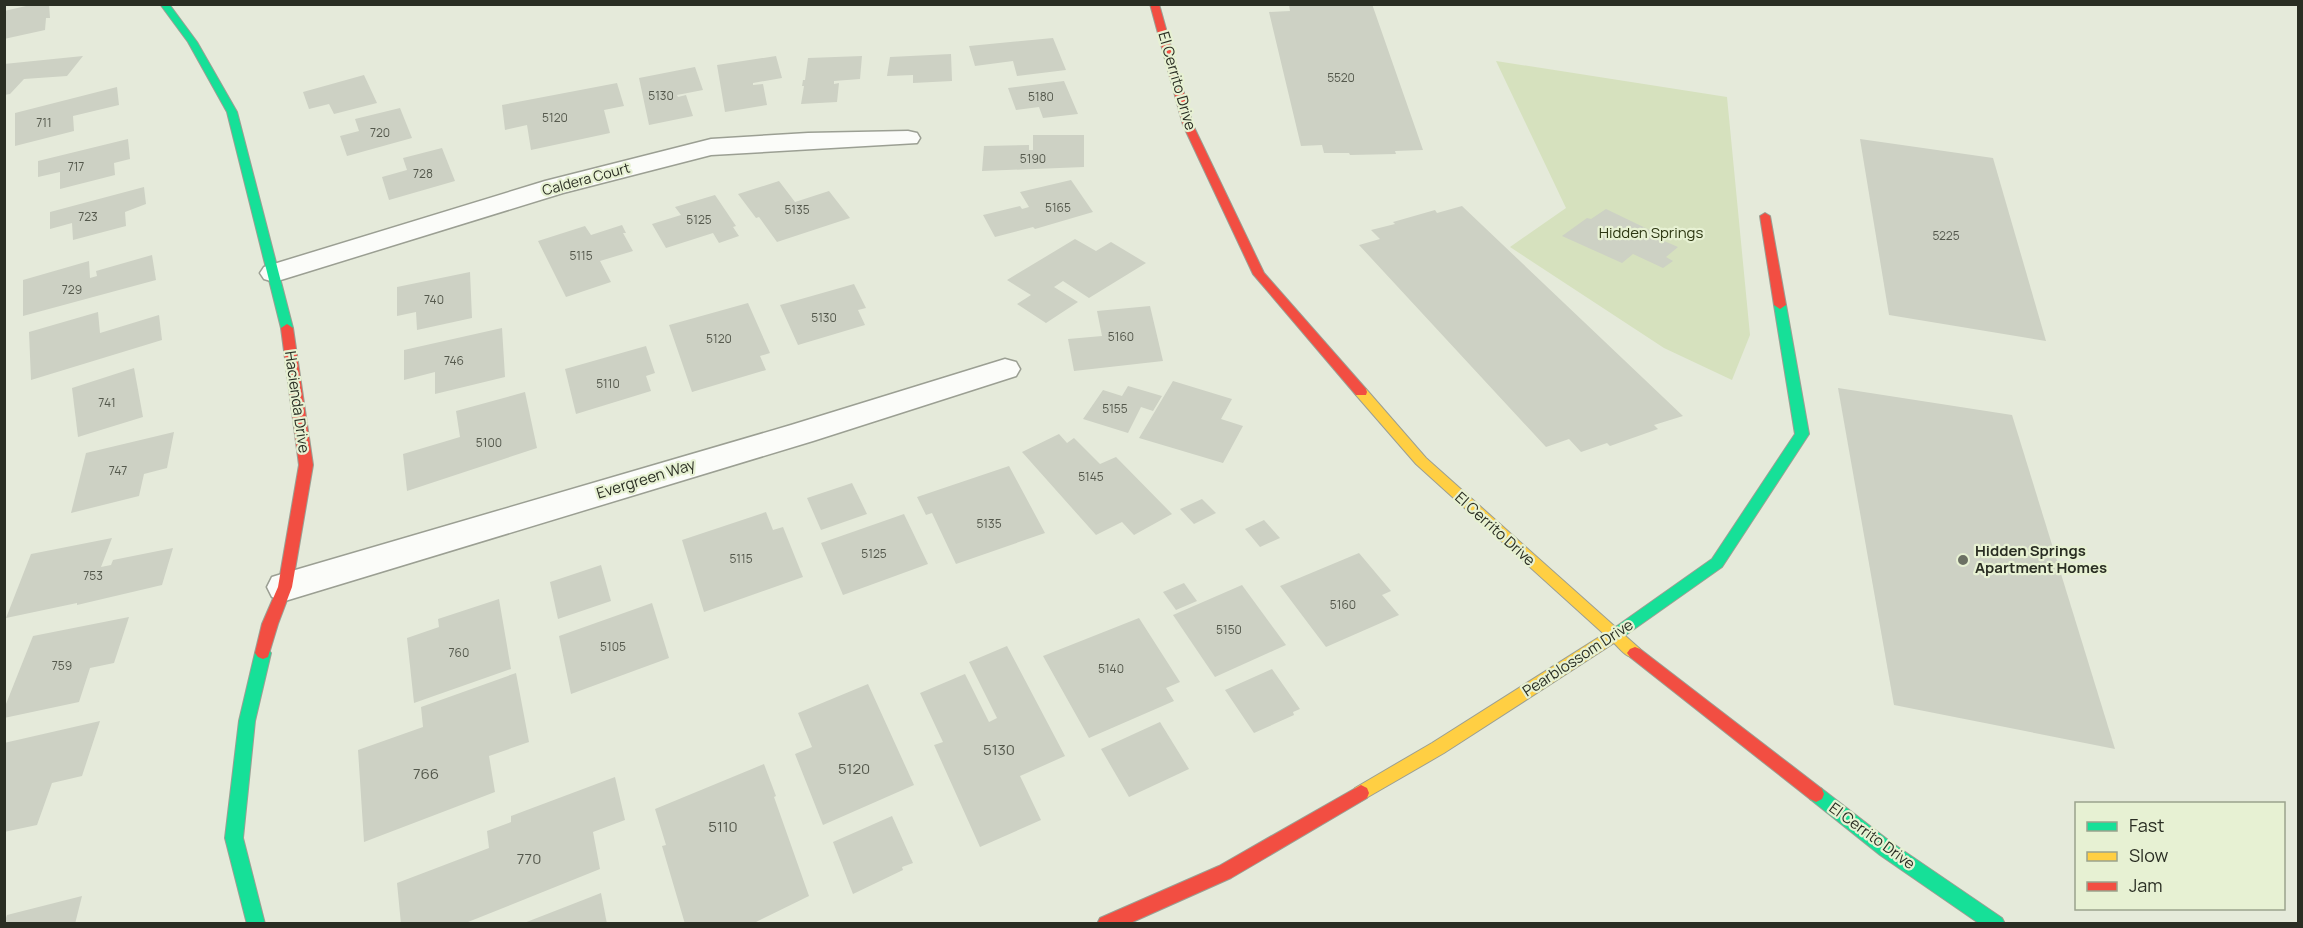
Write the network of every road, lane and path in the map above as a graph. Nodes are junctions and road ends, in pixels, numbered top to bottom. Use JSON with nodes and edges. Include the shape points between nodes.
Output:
{"nodes":[{"id":1,"x":164,"y":4,"type":"edge"},
{"id":2,"x":1154,"y":4,"type":"edge"},
{"id":3,"x":908,"y":138,"type":"dead end"},
{"id":4,"x":1765,"y":216,"type":"dead end"},
{"id":5,"x":274,"y":273,"type":"junction"},
{"id":6,"x":1005,"y":369,"type":"dead end"},
{"id":7,"x":285,"y":587,"type":"junction"},
{"id":8,"x":1614,"y":636,"type":"junction"},
{"id":9,"x":256,"y":924,"type":"edge"},
{"id":10,"x":1106,"y":924,"type":"edge"},
{"id":11,"x":1996,"y":924,"type":"edge"}],
"edges":[{"from":1,"to":5,"type":"street","name":"Hacienda Drive","via":[[192,42],[231,112]]},
{"from":2,"to":8,"type":"street","name":"El Cerrito Drive","via":[[1188,125],[1259,274],[1421,461]]},
{"from":3,"to":5,"type":"street","name":"Caldera Court","via":[[711,147],[554,187]]},
{"from":4,"to":8,"type":"street","name":"Pearblossom Drive","via":[[1802,434],[1717,562]]},
{"from":5,"to":7,"type":"street","name":"Hacienda Drive","via":[[288,331],[306,465]]},
{"from":6,"to":7,"type":"street","name":"Evergreen Way"},
{"from":7,"to":9,"type":"street","name":"Hacienda Drive","via":[[270,624],[247,721],[234,838]]},
{"from":8,"to":10,"type":"street","name":"Pearblossom Drive","via":[[1438,748],[1225,872]]},
{"from":8,"to":11,"type":"street","name":"El Cerrito Drive","via":[[1886,849]]}]}
